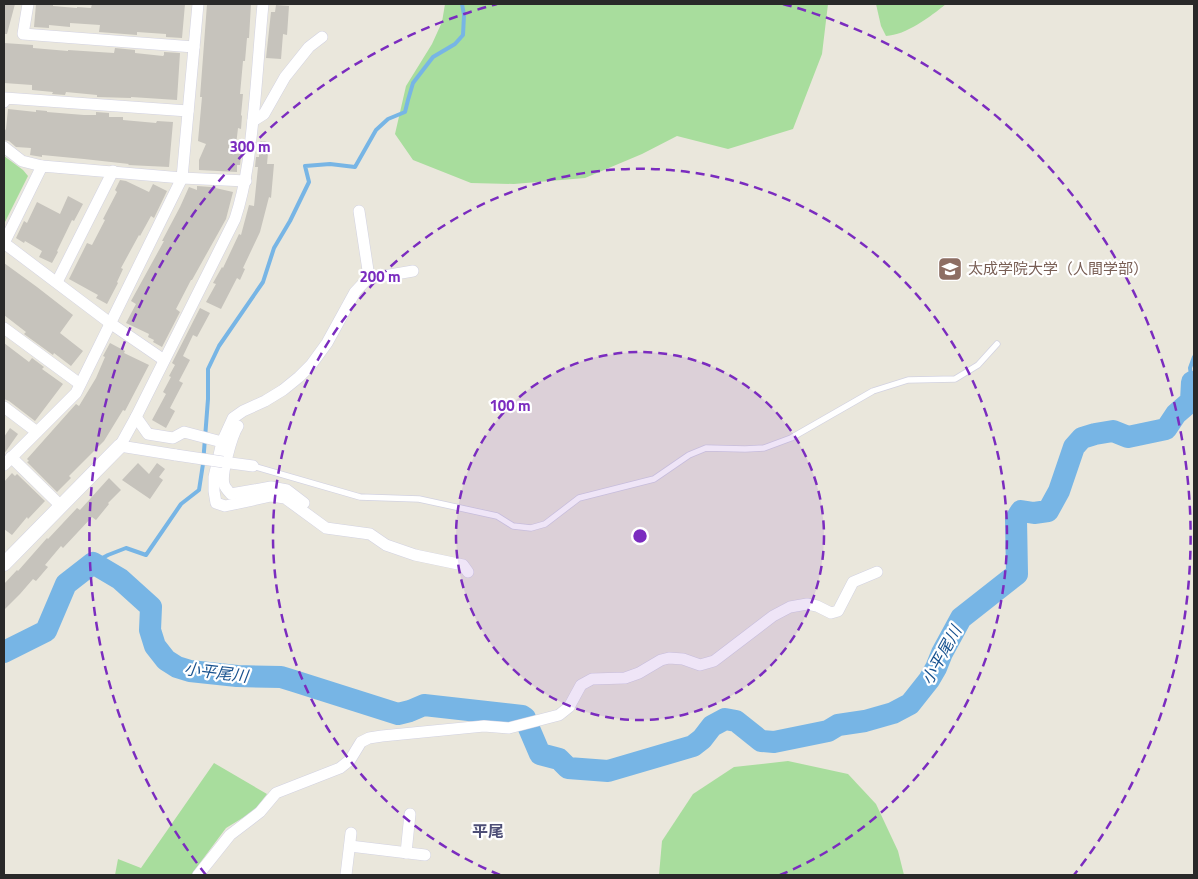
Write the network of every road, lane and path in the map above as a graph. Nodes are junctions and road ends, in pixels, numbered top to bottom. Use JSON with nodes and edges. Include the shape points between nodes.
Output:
{"nodes":[{"id":1,"x":28,"y":4,"type":"edge"},
{"id":2,"x":198,"y":4,"type":"edge"},
{"id":3,"x":263,"y":4,"type":"edge"},
{"id":4,"x":322,"y":37,"type":"dead end"},
{"id":5,"x":194,"y":47,"type":"junction"},
{"id":6,"x":4,"y":102,"type":"edge"},
{"id":7,"x":188,"y":111,"type":"junction"},
{"id":8,"x":253,"y":121,"type":"junction"},
{"id":9,"x":4,"y":147,"type":"edge"},
{"id":10,"x":42,"y":166,"type":"junction"},
{"id":11,"x":113,"y":172,"type":"junction"},
{"id":12,"x":182,"y":178,"type":"junction"},
{"id":13,"x":246,"y":180,"type":"junction"},
{"id":14,"x":359,"y":210,"type":"dead end"},
{"id":15,"x":4,"y":243,"type":"edge"},
{"id":16,"x":413,"y":271,"type":"dead end"},
{"id":17,"x":369,"y":277,"type":"junction"},
{"id":18,"x":57,"y":282,"type":"junction"},
{"id":19,"x":110,"y":323,"type":"junction"},
{"id":20,"x":4,"y":328,"type":"edge"},
{"id":21,"x":997,"y":344,"type":"dead end"},
{"id":22,"x":164,"y":360,"type":"junction"},
{"id":23,"x":311,"y":365,"type":"junction"},
{"id":24,"x":80,"y":384,"type":"junction"},
{"id":25,"x":4,"y":408,"type":"edge"},
{"id":26,"x":136,"y":417,"type":"junction"},
{"id":27,"x":37,"y":432,"type":"junction"},
{"id":28,"x":220,"y":442,"type":"junction"},
{"id":29,"x":120,"y":446,"type":"junction"},
{"id":30,"x":8,"y":461,"type":"edge"},
{"id":31,"x":224,"y":462,"type":"junction"},
{"id":32,"x":253,"y":466,"type":"joint"},
{"id":33,"x":61,"y":506,"type":"junction"},
{"id":34,"x":326,"y":528,"type":"junction"},
{"id":35,"x":4,"y":564,"type":"edge"},
{"id":36,"x":468,"y":572,"type":"dead end"},
{"id":37,"x":877,"y":572,"type":"dead end"},
{"id":38,"x":410,"y":814,"type":"dead end"},
{"id":39,"x":351,"y":833,"type":"dead end"},
{"id":40,"x":350,"y":846,"type":"junction"},
{"id":41,"x":406,"y":853,"type":"junction"},
{"id":42,"x":425,"y":855,"type":"dead end"},
{"id":43,"x":198,"y":875,"type":"edge"},
{"id":44,"x":346,"y":875,"type":"edge"}],
"edges":[{"from":1,"to":5,"type":"street","via":[[23,34]]},
{"from":2,"to":5,"type":"street"},
{"from":3,"to":8,"type":"street"},
{"from":4,"to":8,"type":"street","via":[[309,47],[285,77],[264,114]]},
{"from":5,"to":7,"type":"street"},
{"from":6,"to":7,"type":"street","via":[[5,98]]},
{"from":7,"to":12,"type":"street"},
{"from":8,"to":13,"type":"street"},
{"from":9,"to":10,"type":"street","via":[[22,161]]},
{"from":10,"to":11,"type":"street"},
{"from":10,"to":15,"type":"street"},
{"from":11,"to":12,"type":"street"},
{"from":11,"to":18,"type":"street"},
{"from":12,"to":13,"type":"street"},
{"from":12,"to":19,"type":"street"},
{"from":13,"to":22,"type":"street","via":[[235,219]]},
{"from":14,"to":17,"type":"street"},
{"from":15,"to":18,"type":"street"},
{"from":16,"to":17,"type":"street"},
{"from":17,"to":23,"type":"street","via":[[355,292]]},
{"from":18,"to":19,"type":"street"},
{"from":19,"to":22,"type":"street"},
{"from":19,"to":24,"type":"street"},
{"from":20,"to":24,"type":"street"},
{"from":21,"to":32,"type":"lane","via":[[978,366],[954,379],[908,380],[873,391],[791,438],[764,448],[706,448],[689,455],[654,479],[579,498],[545,524],[531,528],[513,526],[497,516],[419,499],[360,497]]},
{"from":22,"to":26,"type":"street"},
{"from":23,"to":28,"type":"street","via":[[283,390],[233,418]]},
{"from":23,"to":31,"type":"street","via":[[315,369],[292,390],[242,420],[234,432]]},
{"from":24,"to":27,"type":"street","via":[[76,393]]},
{"from":25,"to":27,"type":"street"},
{"from":26,"to":28,"type":"street","via":[[148,434],[173,438],[184,432]]},
{"from":26,"to":29,"type":"street"},
{"from":27,"to":30,"type":"street"},
{"from":28,"to":34,"type":"street","via":[[214,477],[216,503],[224,506],[271,496],[284,498]]},
{"from":29,"to":31,"type":"street","bridge":true},
{"from":29,"to":33,"type":"street"},
{"from":30,"to":33,"type":"street"},
{"from":31,"to":32,"type":"street"},
{"from":31,"to":34,"type":"street","via":[[224,486],[231,494],[271,486],[287,490],[322,516]]},
{"from":33,"to":35,"type":"street"},
{"from":34,"to":36,"type":"street","via":[[370,534],[386,545],[463,565]]},
{"from":37,"to":43,"type":"street","via":[[853,582],[838,611],[831,613],[807,604],[790,607],[714,660],[700,664],[669,658],[625,678],[592,679],[581,686],[569,707],[559,715],[509,728],[484,726],[382,736],[360,742],[350,760],[340,768],[276,793],[260,812],[230,835]]},
{"from":38,"to":41,"type":"street"},
{"from":39,"to":40,"type":"street"},
{"from":40,"to":41,"type":"street"},
{"from":40,"to":44,"type":"street"},
{"from":41,"to":42,"type":"street"}]}
